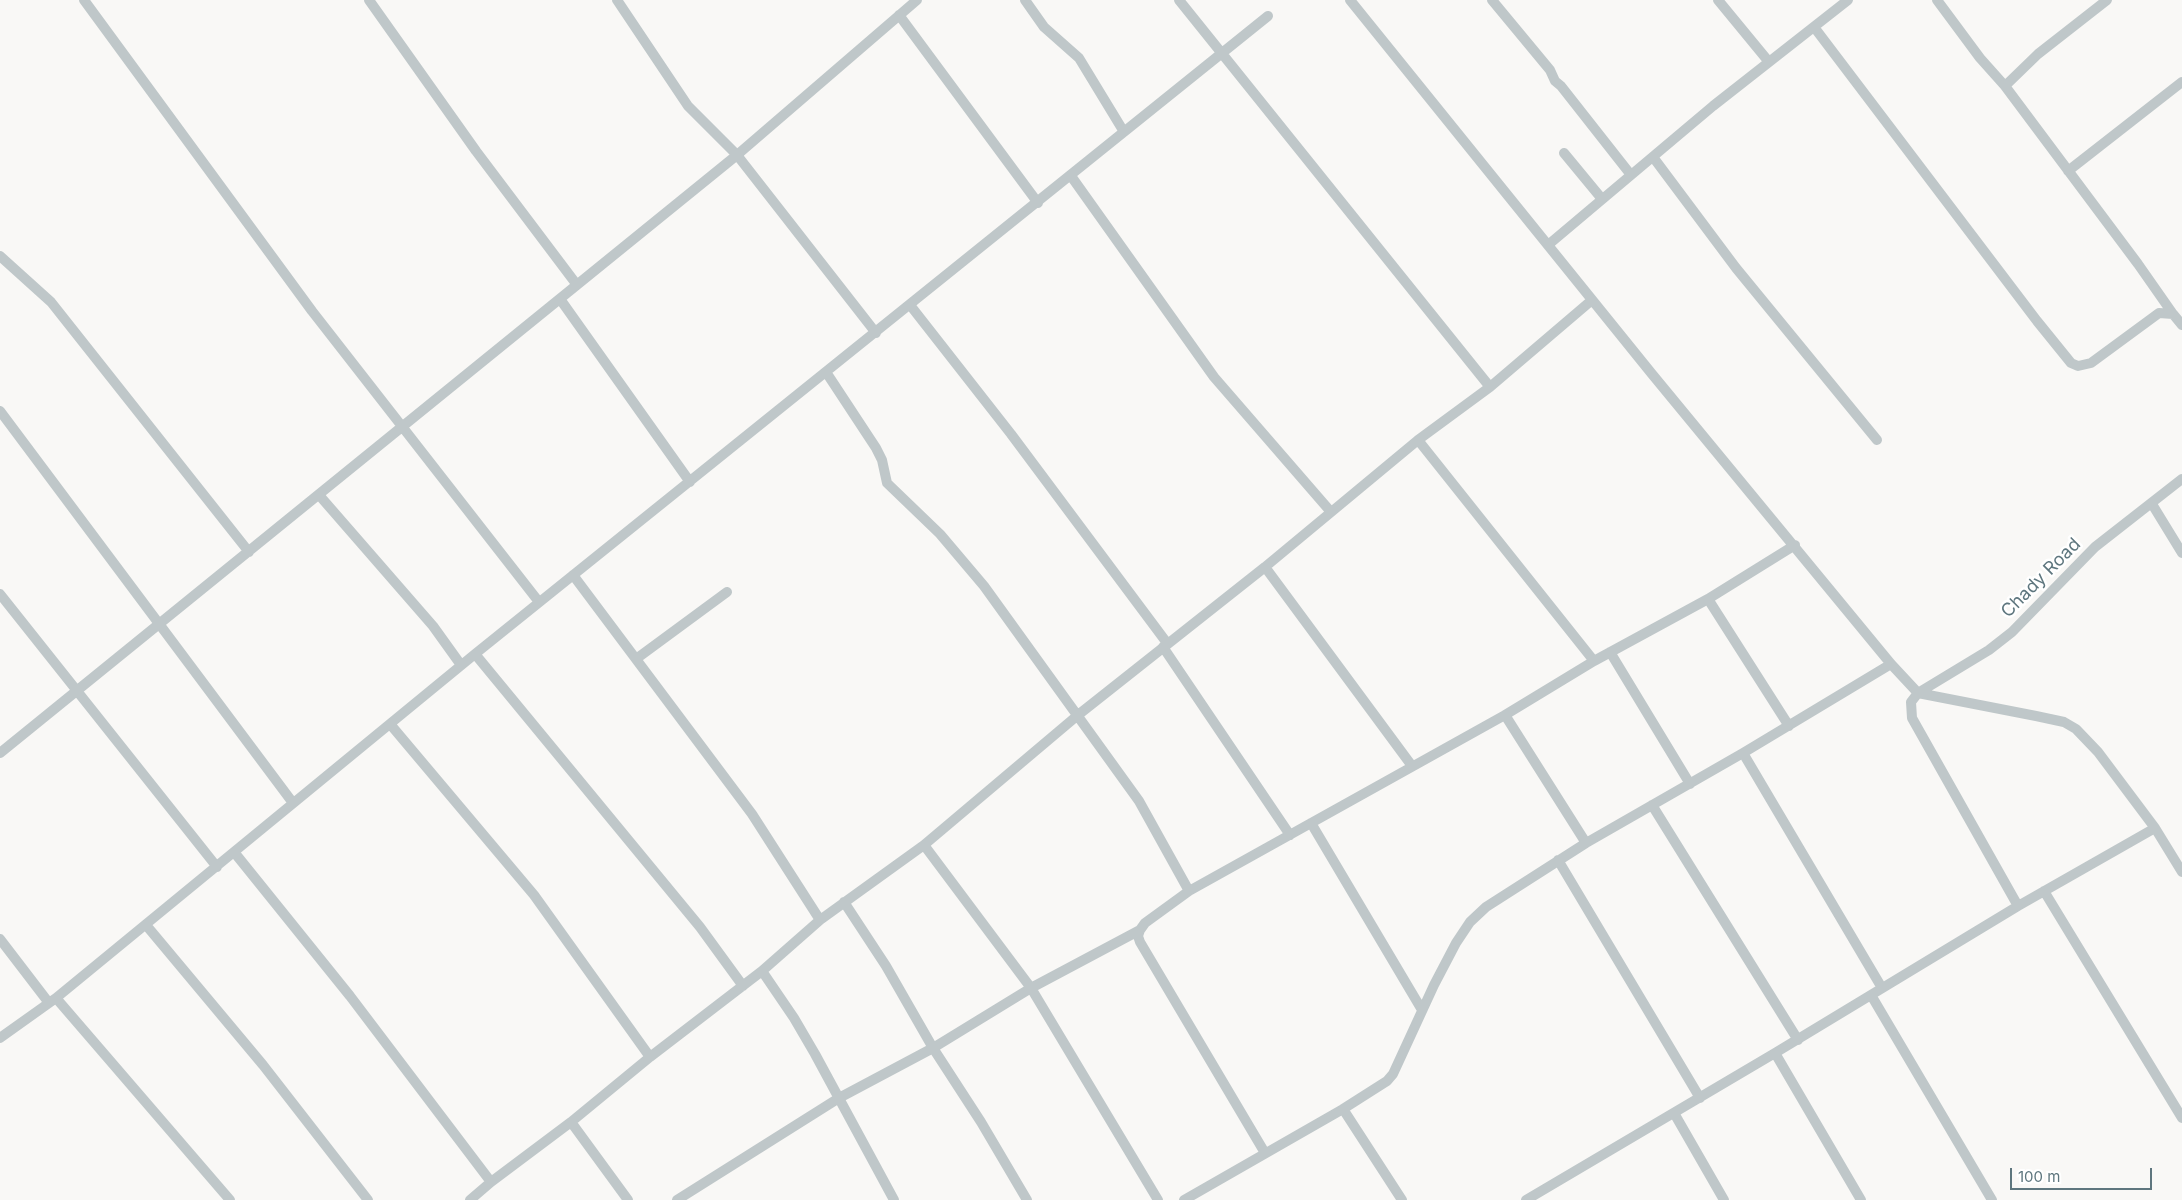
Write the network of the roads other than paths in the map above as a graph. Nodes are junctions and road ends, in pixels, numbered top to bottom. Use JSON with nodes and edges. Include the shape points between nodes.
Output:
{"nodes":[{"id":1,"x":84,"y":0,"type":"edge"},
{"id":2,"x":369,"y":0,"type":"edge"},
{"id":3,"x":617,"y":0,"type":"edge"},
{"id":4,"x":917,"y":0,"type":"edge"},
{"id":5,"x":1025,"y":0,"type":"edge"},
{"id":6,"x":1179,"y":0,"type":"edge"},
{"id":7,"x":1350,"y":0,"type":"edge"},
{"id":8,"x":1492,"y":0,"type":"edge"},
{"id":9,"x":1718,"y":0,"type":"edge"},
{"id":10,"x":1937,"y":0,"type":"edge"},
{"id":11,"x":2107,"y":0,"type":"edge"},
{"id":12,"x":1843,"y":2,"type":"edge"},
{"id":13,"x":899,"y":15,"type":"junction"},
{"id":14,"x":1268,"y":16,"type":"dead end"},
{"id":15,"x":1814,"y":27,"type":"junction"},
{"id":16,"x":1221,"y":52,"type":"junction"},
{"id":17,"x":1769,"y":62,"type":"junction"},
{"id":18,"x":2182,"y":82,"type":"edge"},
{"id":19,"x":2005,"y":86,"type":"junction"},
{"id":20,"x":1124,"y":132,"type":"junction"},
{"id":21,"x":1564,"y":153,"type":"dead end"},
{"id":22,"x":736,"y":155,"type":"junction"},
{"id":23,"x":1653,"y":157,"type":"junction"},
{"id":24,"x":2068,"y":171,"type":"junction"},
{"id":25,"x":1631,"y":175,"type":"junction"},
{"id":26,"x":1071,"y":176,"type":"junction"},
{"id":27,"x":1602,"y":199,"type":"junction"},
{"id":28,"x":1038,"y":203,"type":"junction"},
{"id":29,"x":1548,"y":245,"type":"junction"},
{"id":30,"x":0,"y":256,"type":"edge"},
{"id":31,"x":577,"y":285,"type":"junction"},
{"id":32,"x":560,"y":298,"type":"junction"},
{"id":33,"x":1592,"y":300,"type":"junction"},
{"id":34,"x":910,"y":305,"type":"junction"},
{"id":35,"x":2173,"y":314,"type":"junction"},
{"id":36,"x":2182,"y":326,"type":"edge"},
{"id":37,"x":876,"y":332,"type":"junction"},
{"id":38,"x":826,"y":372,"type":"junction"},
{"id":39,"x":1490,"y":387,"type":"junction"},
{"id":40,"x":0,"y":411,"type":"edge"},
{"id":41,"x":402,"y":425,"type":"junction"},
{"id":42,"x":1418,"y":440,"type":"junction"},
{"id":43,"x":1877,"y":440,"type":"dead end"},
{"id":44,"x":2182,"y":479,"type":"edge"},
{"id":45,"x":690,"y":482,"type":"junction"},
{"id":46,"x":319,"y":495,"type":"junction"},
{"id":47,"x":2152,"y":504,"type":"junction"},
{"id":48,"x":1330,"y":512,"type":"junction"},
{"id":49,"x":1795,"y":546,"type":"junction"},
{"id":50,"x":249,"y":552,"type":"junction"},
{"id":51,"x":2182,"y":553,"type":"edge"},
{"id":52,"x":1265,"y":567,"type":"junction"},
{"id":53,"x":573,"y":575,"type":"junction"},
{"id":54,"x":727,"y":592,"type":"dead end"},
{"id":55,"x":0,"y":594,"type":"edge"},
{"id":56,"x":1708,"y":599,"type":"junction"},
{"id":57,"x":539,"y":602,"type":"junction"},
{"id":58,"x":160,"y":625,"type":"junction"},
{"id":59,"x":1165,"y":645,"type":"junction"},
{"id":60,"x":1610,"y":652,"type":"junction"},
{"id":61,"x":475,"y":654,"type":"junction"},
{"id":62,"x":636,"y":658,"type":"junction"},
{"id":63,"x":1594,"y":661,"type":"junction"},
{"id":64,"x":1891,"y":664,"type":"junction"},
{"id":65,"x":461,"y":665,"type":"junction"},
{"id":66,"x":79,"y":690,"type":"junction"},
{"id":67,"x":1918,"y":693,"type":"junction"},
{"id":68,"x":1078,"y":715,"type":"junction"},
{"id":69,"x":1504,"y":715,"type":"junction"},
{"id":70,"x":390,"y":724,"type":"junction"},
{"id":71,"x":1789,"y":726,"type":"junction"},
{"id":72,"x":0,"y":753,"type":"edge"},
{"id":73,"x":1743,"y":754,"type":"junction"},
{"id":74,"x":1412,"y":766,"type":"junction"},
{"id":75,"x":1690,"y":784,"type":"junction"},
{"id":76,"x":294,"y":803,"type":"junction"},
{"id":77,"x":1652,"y":805,"type":"junction"},
{"id":78,"x":1311,"y":823,"type":"junction"},
{"id":79,"x":2155,"y":828,"type":"junction"},
{"id":80,"x":1290,"y":835,"type":"junction"},
{"id":81,"x":1586,"y":843,"type":"junction"},
{"id":82,"x":924,"y":844,"type":"junction"},
{"id":83,"x":234,"y":852,"type":"junction"},
{"id":84,"x":1558,"y":860,"type":"junction"},
{"id":85,"x":217,"y":867,"type":"junction"},
{"id":86,"x":2182,"y":872,"type":"edge"},
{"id":87,"x":1189,"y":891,"type":"junction"},
{"id":88,"x":2044,"y":891,"type":"junction"},
{"id":89,"x":844,"y":902,"type":"junction"},
{"id":90,"x":2018,"y":906,"type":"junction"},
{"id":91,"x":820,"y":920,"type":"junction"},
{"id":92,"x":146,"y":925,"type":"junction"},
{"id":93,"x":1140,"y":930,"type":"junction"},
{"id":94,"x":0,"y":939,"type":"edge"},
{"id":95,"x":762,"y":971,"type":"junction"},
{"id":96,"x":743,"y":986,"type":"junction"},
{"id":97,"x":1031,"y":988,"type":"junction"},
{"id":98,"x":1882,"y":988,"type":"junction"},
{"id":99,"x":1871,"y":995,"type":"junction"},
{"id":100,"x":52,"y":1000,"type":"junction"},
{"id":101,"x":1422,"y":1010,"type":"junction"},
{"id":102,"x":0,"y":1038,"type":"edge"},
{"id":103,"x":1798,"y":1040,"type":"junction"},
{"id":104,"x":933,"y":1048,"type":"junction"},
{"id":105,"x":1775,"y":1053,"type":"junction"},
{"id":106,"x":650,"y":1057,"type":"junction"},
{"id":107,"x":839,"y":1098,"type":"junction"},
{"id":108,"x":1700,"y":1098,"type":"junction"},
{"id":109,"x":1343,"y":1109,"type":"junction"},
{"id":110,"x":1674,"y":1113,"type":"junction"},
{"id":111,"x":2182,"y":1118,"type":"edge"},
{"id":112,"x":571,"y":1122,"type":"junction"},
{"id":113,"x":1265,"y":1153,"type":"junction"},
{"id":114,"x":491,"y":1182,"type":"junction"},
{"id":115,"x":230,"y":1200,"type":"edge"},
{"id":116,"x":368,"y":1200,"type":"edge"},
{"id":117,"x":470,"y":1200,"type":"edge"},
{"id":118,"x":628,"y":1200,"type":"edge"},
{"id":119,"x":676,"y":1200,"type":"edge"},
{"id":120,"x":894,"y":1200,"type":"edge"},
{"id":121,"x":1027,"y":1200,"type":"edge"},
{"id":122,"x":1158,"y":1200,"type":"edge"},
{"id":123,"x":1184,"y":1200,"type":"edge"},
{"id":124,"x":1402,"y":1200,"type":"edge"},
{"id":125,"x":1526,"y":1200,"type":"edge"},
{"id":126,"x":1724,"y":1200,"type":"edge"},
{"id":127,"x":1861,"y":1200,"type":"edge"},
{"id":128,"x":1992,"y":1200,"type":"edge"}],
"edges":[{"from":1,"to":41,"type":"street","via":[[312,311]]},
{"from":2,"to":31,"type":"street","via":[[476,151]]},
{"from":3,"to":22,"type":"street","via":[[688,106]]},
{"from":4,"to":13,"type":"street"},
{"from":5,"to":20,"type":"street","via":[[1044,27],[1079,58]]},
{"from":6,"to":16,"type":"street"},
{"from":7,"to":29,"type":"street"},
{"from":8,"to":25,"type":"street"},
{"from":9,"to":17,"type":"street"},
{"from":10,"to":19,"type":"street"},
{"from":11,"to":19,"type":"street","via":[[2038,54]]},
{"from":12,"to":15,"type":"street"},
{"from":13,"to":22,"type":"street"},
{"from":13,"to":28,"type":"street"},
{"from":14,"to":16,"type":"street"},
{"from":15,"to":17,"type":"street"},
{"from":15,"to":35,"type":"street","via":[[2071,363],[2078,366],[2090,363],[2159,313]]},
{"from":16,"to":20,"type":"street"},
{"from":16,"to":39,"type":"street"},
{"from":17,"to":23,"type":"street"},
{"from":18,"to":24,"type":"street"},
{"from":19,"to":24,"type":"street"},
{"from":20,"to":26,"type":"street"},
{"from":21,"to":27,"type":"street"},
{"from":22,"to":31,"type":"street"},
{"from":22,"to":37,"type":"street"},
{"from":23,"to":25,"type":"street"},
{"from":23,"to":43,"type":"street","via":[[1736,268]]},
{"from":24,"to":35,"type":"street"},
{"from":25,"to":27,"type":"street"},
{"from":26,"to":28,"type":"street"},
{"from":26,"to":48,"type":"street","via":[[1214,377]]},
{"from":27,"to":29,"type":"street"},
{"from":28,"to":34,"type":"street"},
{"from":29,"to":33,"type":"street"},
{"from":30,"to":50,"type":"street","via":[[52,302]]},
{"from":31,"to":32,"type":"street"},
{"from":32,"to":41,"type":"street"},
{"from":32,"to":45,"type":"street"},
{"from":33,"to":39,"type":"street"},
{"from":33,"to":49,"type":"street"},
{"from":34,"to":37,"type":"street"},
{"from":34,"to":59,"type":"street","via":[[1048,481]]},
{"from":35,"to":36,"type":"street"},
{"from":37,"to":38,"type":"street"},
{"from":38,"to":45,"type":"street"},
{"from":38,"to":68,"type":"street","via":[[876,448],[887,483],[940,534],[984,586]]},
{"from":39,"to":42,"type":"street"},
{"from":40,"to":58,"type":"street"},
{"from":41,"to":46,"type":"street"},
{"from":41,"to":57,"type":"street"},
{"from":42,"to":48,"type":"street"},
{"from":42,"to":63,"type":"street"},
{"from":44,"to":47,"type":"street","name":"Chady Road"},
{"from":45,"to":53,"type":"street"},
{"from":46,"to":50,"type":"street"},
{"from":46,"to":65,"type":"street","via":[[433,626]]},
{"from":47,"to":51,"type":"street"},
{"from":47,"to":67,"type":"street","name":"Chady Road","via":[[2095,547],[2012,632]]},
{"from":48,"to":52,"type":"street"},
{"from":49,"to":56,"type":"street"},
{"from":49,"to":64,"type":"street"},
{"from":50,"to":58,"type":"street"},
{"from":52,"to":59,"type":"street"},
{"from":52,"to":74,"type":"street"},
{"from":53,"to":57,"type":"street"},
{"from":53,"to":62,"type":"street"},
{"from":54,"to":62,"type":"street"},
{"from":55,"to":66,"type":"street"},
{"from":56,"to":60,"type":"street"},
{"from":56,"to":71,"type":"street"},
{"from":57,"to":61,"type":"street"},
{"from":58,"to":66,"type":"street"},
{"from":58,"to":76,"type":"street"},
{"from":59,"to":68,"type":"street"},
{"from":59,"to":80,"type":"street"},
{"from":60,"to":63,"type":"street"},
{"from":60,"to":75,"type":"street"},
{"from":61,"to":65,"type":"street"},
{"from":61,"to":96,"type":"street","via":[[700,927]]},
{"from":62,"to":91,"type":"street","via":[[752,814]]},
{"from":63,"to":69,"type":"street"},
{"from":64,"to":67,"type":"street"},
{"from":64,"to":71,"type":"street"},
{"from":65,"to":70,"type":"street"},
{"from":66,"to":72,"type":"street"},
{"from":66,"to":85,"type":"street"},
{"from":67,"to":79,"type":"street","via":[[2064,722],[2076,729],[2098,752]]},
{"from":67,"to":90,"type":"street","via":[[1911,702],[1912,718]]},
{"from":68,"to":82,"type":"street"},
{"from":68,"to":87,"type":"street","via":[[1139,801]]},
{"from":69,"to":74,"type":"street"},
{"from":69,"to":81,"type":"street"},
{"from":70,"to":76,"type":"street"},
{"from":70,"to":106,"type":"street","via":[[534,895]]},
{"from":71,"to":73,"type":"street"},
{"from":73,"to":75,"type":"street"},
{"from":73,"to":98,"type":"street"},
{"from":74,"to":78,"type":"street"},
{"from":75,"to":77,"type":"street"},
{"from":76,"to":83,"type":"street"},
{"from":77,"to":81,"type":"street"},
{"from":77,"to":103,"type":"street"},
{"from":78,"to":80,"type":"street"},
{"from":78,"to":101,"type":"street"},
{"from":79,"to":86,"type":"street"},
{"from":79,"to":88,"type":"street"},
{"from":80,"to":87,"type":"street"},
{"from":81,"to":84,"type":"street"},
{"from":82,"to":89,"type":"street"},
{"from":82,"to":97,"type":"street"},
{"from":83,"to":85,"type":"street"},
{"from":83,"to":114,"type":"street","via":[[350,996]]},
{"from":84,"to":101,"type":"street","via":[[1486,907],[1470,922]]},
{"from":84,"to":108,"type":"street"},
{"from":85,"to":92,"type":"street"},
{"from":87,"to":93,"type":"street"},
{"from":88,"to":90,"type":"street"},
{"from":88,"to":111,"type":"street"},
{"from":89,"to":91,"type":"street"},
{"from":89,"to":104,"type":"street","via":[[886,966]]},
{"from":90,"to":98,"type":"street"},
{"from":91,"to":95,"type":"street"},
{"from":92,"to":100,"type":"street"},
{"from":92,"to":116,"type":"street","via":[[288,1095]]},
{"from":93,"to":97,"type":"street"},
{"from":93,"to":113,"type":"street","via":[[1140,942]]},
{"from":94,"to":100,"type":"street"},
{"from":95,"to":96,"type":"street"},
{"from":95,"to":107,"type":"street","via":[[794,1018]]},
{"from":96,"to":106,"type":"street"},
{"from":97,"to":104,"type":"street"},
{"from":97,"to":122,"type":"street"},
{"from":98,"to":99,"type":"street"},
{"from":99,"to":103,"type":"street"},
{"from":99,"to":128,"type":"street"},
{"from":100,"to":102,"type":"street"},
{"from":100,"to":115,"type":"street"},
{"from":101,"to":109,"type":"street","via":[[1393,1074]]},
{"from":103,"to":105,"type":"street"},
{"from":104,"to":107,"type":"street"},
{"from":104,"to":121,"type":"street"},
{"from":105,"to":108,"type":"street"},
{"from":105,"to":127,"type":"street"},
{"from":106,"to":112,"type":"street"},
{"from":107,"to":119,"type":"street"},
{"from":107,"to":120,"type":"street"},
{"from":108,"to":110,"type":"street"},
{"from":109,"to":113,"type":"street"},
{"from":109,"to":124,"type":"street"},
{"from":110,"to":125,"type":"street"},
{"from":110,"to":126,"type":"street"},
{"from":112,"to":114,"type":"street"},
{"from":112,"to":118,"type":"street"},
{"from":113,"to":123,"type":"street"},
{"from":114,"to":117,"type":"street"}]}
